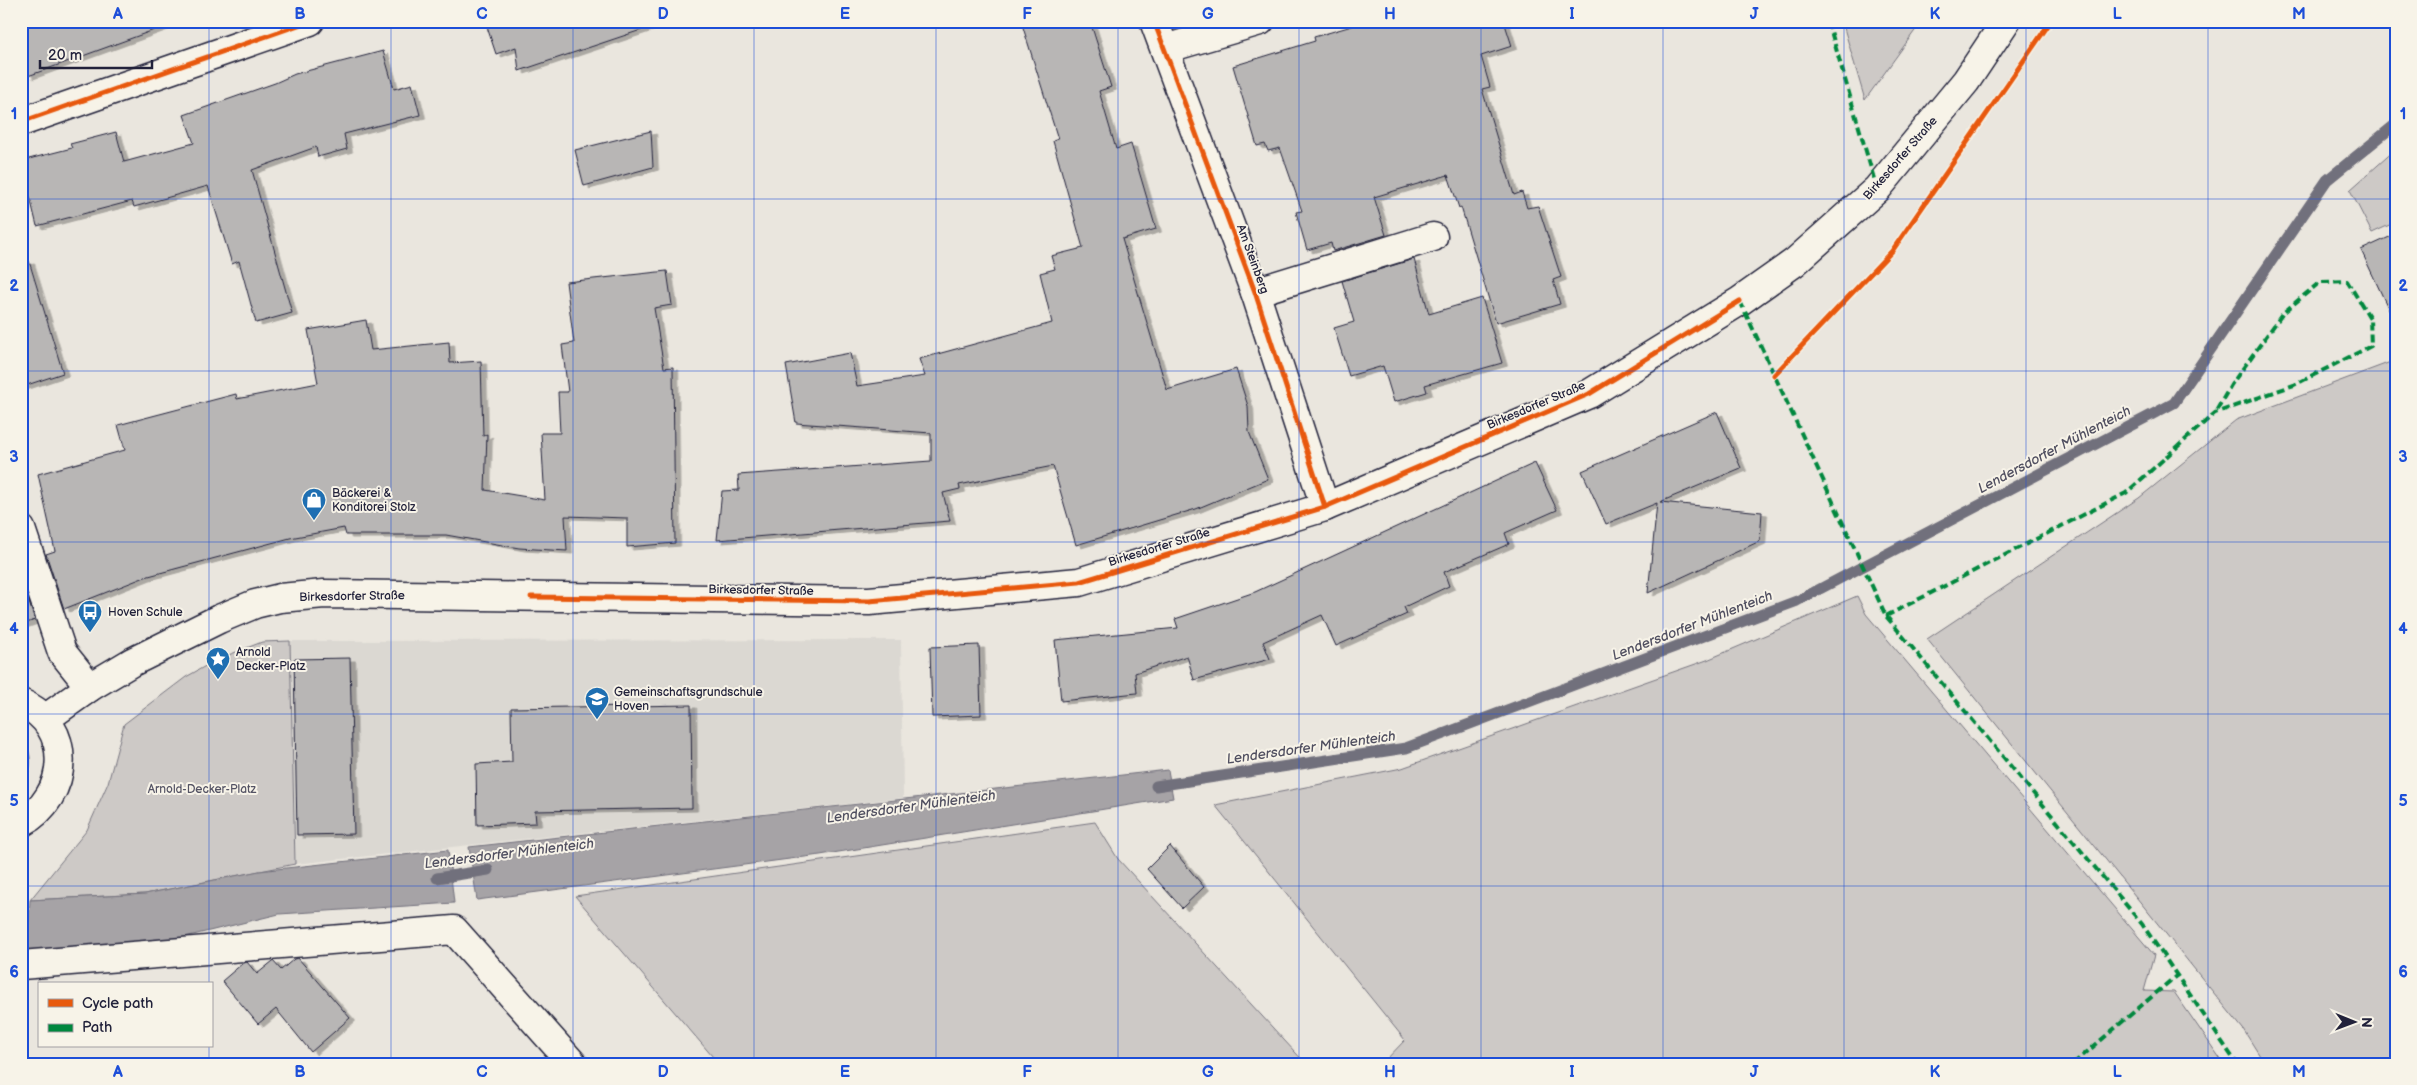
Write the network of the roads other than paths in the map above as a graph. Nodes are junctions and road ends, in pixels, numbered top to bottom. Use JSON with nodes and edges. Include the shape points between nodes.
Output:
{"nodes":[{"id":1,"x":310,"y":21,"type":"edge"},
{"id":2,"x":1154,"y":21,"type":"edge"},
{"id":3,"x":1260,"y":21,"type":"edge"},
{"id":4,"x":2006,"y":21,"type":"edge"},
{"id":5,"x":1165,"y":49,"type":"junction"},
{"id":6,"x":21,"y":122,"type":"edge"},
{"id":7,"x":1433,"y":237,"type":"dead end"},
{"id":8,"x":1255,"y":292,"type":"junction"},
{"id":9,"x":1325,"y":507,"type":"junction"},
{"id":10,"x":21,"y":529,"type":"edge"},
{"id":11,"x":90,"y":687,"type":"junction"},
{"id":12,"x":21,"y":703,"type":"edge"},
{"id":13,"x":45,"y":719,"type":"junction"},
{"id":14,"x":21,"y":823,"type":"edge"},
{"id":15,"x":21,"y":965,"type":"edge"},
{"id":16,"x":572,"y":1064,"type":"edge"}],
"edges":[{"from":1,"to":6,"type":"main road"},
{"from":2,"to":5,"type":"main road","name":"Am Steinberg"},
{"from":3,"to":5,"type":"main road"},
{"from":4,"to":9,"type":"main road","name":"Birkesdorfer Straße","via":[[1966,80],[1877,189],[1795,262],[1740,301],[1589,394]]},
{"from":5,"to":8,"type":"main road","name":"Am Steinberg"},
{"from":7,"to":8,"type":"main road","name":"Am Steinberg"},
{"from":8,"to":9,"type":"main road","name":"Am Steinberg"},
{"from":9,"to":11,"type":"main road","name":"Birkesdorfer Straße","via":[[1079,582],[898,598],[324,594],[280,598],[255,604],[166,643]]},
{"from":10,"to":11,"type":"main road","via":[[62,652]]},
{"from":11,"to":13,"type":"main road","name":"Birkesdorfer Straße"},
{"from":12,"to":13,"type":"main road"},
{"from":13,"to":14,"type":"main road","via":[[56,738],[59,752],[58,780],[49,800],[34,816]]},
{"from":15,"to":16,"type":"main road","via":[[454,930]]}]}
